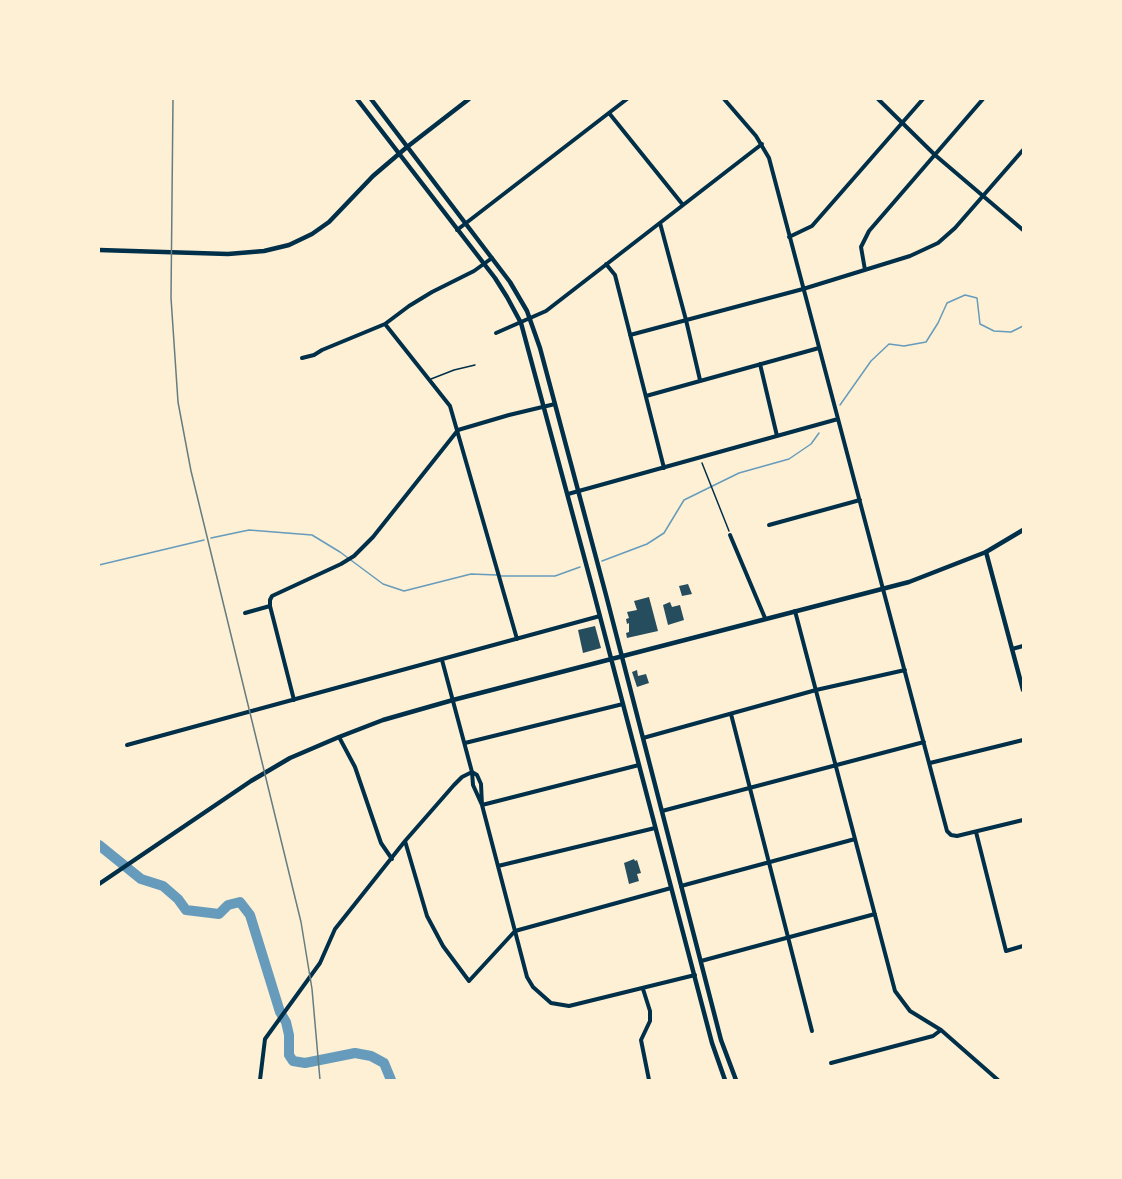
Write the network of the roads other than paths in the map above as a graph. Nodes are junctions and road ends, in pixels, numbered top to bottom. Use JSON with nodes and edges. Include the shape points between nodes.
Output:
{"nodes":[{"id":1,"x":357,"y":99,"type":"edge"},
{"id":2,"x":371,"y":99,"type":"edge"},
{"id":3,"x":469,"y":99,"type":"edge"},
{"id":4,"x":627,"y":99,"type":"edge"},
{"id":5,"x":724,"y":99,"type":"edge"},
{"id":6,"x":878,"y":99,"type":"edge"},
{"id":7,"x":922,"y":99,"type":"edge"},
{"id":8,"x":983,"y":99,"type":"edge"},
{"id":9,"x":609,"y":113,"type":"junction"},
{"id":10,"x":902,"y":123,"type":"junction"},
{"id":11,"x":762,"y":144,"type":"junction"},
{"id":12,"x":407,"y":147,"type":"junction"},
{"id":13,"x":1023,"y":150,"type":"edge"},
{"id":14,"x":398,"y":154,"type":"junction"},
{"id":15,"x":935,"y":155,"type":"junction"},
{"id":16,"x":983,"y":197,"type":"junction"},
{"id":17,"x":683,"y":205,"type":"junction"},
{"id":18,"x":660,"y":223,"type":"junction"},
{"id":19,"x":466,"y":224,"type":"junction"},
{"id":20,"x":457,"y":230,"type":"junction"},
{"id":21,"x":1023,"y":230,"type":"edge"},
{"id":22,"x":789,"y":237,"type":"junction"},
{"id":23,"x":99,"y":250,"type":"edge"},
{"id":24,"x":492,"y":258,"type":"junction"},
{"id":25,"x":484,"y":264,"type":"junction"},
{"id":26,"x":606,"y":264,"type":"junction"},
{"id":27,"x":865,"y":270,"type":"junction"},
{"id":28,"x":803,"y":290,"type":"junction"},
{"id":29,"x":530,"y":319,"type":"junction"},
{"id":30,"x":686,"y":320,"type":"junction"},
{"id":31,"x":521,"y":323,"type":"junction"},
{"id":32,"x":385,"y":324,"type":"junction"},
{"id":33,"x":496,"y":333,"type":"dead end"},
{"id":34,"x":630,"y":335,"type":"junction"},
{"id":35,"x":819,"y":348,"type":"junction"},
{"id":36,"x":302,"y":358,"type":"dead end"},
{"id":37,"x":760,"y":364,"type":"junction"},
{"id":38,"x":475,"y":365,"type":"dead end"},
{"id":39,"x":430,"y":379,"type":"junction"},
{"id":40,"x":700,"y":380,"type":"junction"},
{"id":41,"x":646,"y":396,"type":"junction"},
{"id":42,"x":555,"y":404,"type":"junction"},
{"id":43,"x":545,"y":407,"type":"junction"},
{"id":44,"x":838,"y":420,"type":"junction"},
{"id":45,"x":458,"y":430,"type":"junction"},
{"id":46,"x":777,"y":436,"type":"junction"},
{"id":47,"x":663,"y":468,"type":"junction"},
{"id":48,"x":578,"y":492,"type":"junction"},
{"id":49,"x":568,"y":494,"type":"junction"},
{"id":50,"x":860,"y":500,"type":"junction"},
{"id":51,"x":769,"y":525,"type":"dead end"},
{"id":52,"x":1023,"y":530,"type":"edge"},
{"id":53,"x":730,"y":535,"type":"road end"},
{"id":54,"x":591,"y":544,"type":"junction"},
{"id":55,"x":582,"y":547,"type":"junction"},
{"id":56,"x":986,"y":552,"type":"junction"},
{"id":57,"x":602,"y":583,"type":"junction"},
{"id":58,"x":592,"y":586,"type":"junction"},
{"id":59,"x":884,"y":590,"type":"junction"},
{"id":60,"x":270,"y":606,"type":"junction"},
{"id":61,"x":795,"y":611,"type":"junction"},
{"id":62,"x":245,"y":613,"type":"dead end"},
{"id":63,"x":600,"y":616,"type":"junction"},
{"id":64,"x":765,"y":618,"type":"junction"},
{"id":65,"x":517,"y":639,"type":"junction"},
{"id":66,"x":1023,"y":646,"type":"edge"},
{"id":67,"x":1012,"y":649,"type":"junction"},
{"id":68,"x":622,"y":657,"type":"junction"},
{"id":69,"x":612,"y":659,"type":"junction"},
{"id":70,"x":442,"y":660,"type":"junction"},
{"id":71,"x":905,"y":670,"type":"junction"},
{"id":72,"x":816,"y":690,"type":"junction"},
{"id":73,"x":1023,"y":690,"type":"edge"},
{"id":74,"x":294,"y":700,"type":"junction"},
{"id":75,"x":453,"y":700,"type":"junction"},
{"id":76,"x":623,"y":704,"type":"junction"},
{"id":77,"x":731,"y":714,"type":"junction"},
{"id":78,"x":339,"y":737,"type":"junction"},
{"id":79,"x":643,"y":738,"type":"junction"},
{"id":80,"x":633,"y":740,"type":"junction"},
{"id":81,"x":1023,"y":740,"type":"edge"},
{"id":82,"x":924,"y":742,"type":"junction"},
{"id":83,"x":465,"y":743,"type":"junction"},
{"id":84,"x":127,"y":745,"type":"dead end"},
{"id":85,"x":930,"y":764,"type":"junction"},
{"id":86,"x":639,"y":765,"type":"junction"},
{"id":87,"x":835,"y":766,"type":"junction"},
{"id":88,"x":472,"y":772,"type":"junction"},
{"id":89,"x":749,"y":788,"type":"junction"},
{"id":90,"x":482,"y":806,"type":"junction"},
{"id":91,"x":662,"y":811,"type":"junction"},
{"id":92,"x":1023,"y":820,"type":"edge"},
{"id":93,"x":655,"y":828,"type":"junction"},
{"id":94,"x":975,"y":832,"type":"junction"},
{"id":95,"x":855,"y":839,"type":"junction"},
{"id":96,"x":405,"y":841,"type":"junction"},
{"id":97,"x":392,"y":859,"type":"junction"},
{"id":98,"x":769,"y":862,"type":"junction"},
{"id":99,"x":498,"y":866,"type":"junction"},
{"id":100,"x":99,"y":884,"type":"edge"},
{"id":101,"x":681,"y":886,"type":"junction"},
{"id":102,"x":671,"y":888,"type":"junction"},
{"id":103,"x":874,"y":914,"type":"junction"},
{"id":104,"x":515,"y":932,"type":"junction"},
{"id":105,"x":788,"y":937,"type":"junction"},
{"id":106,"x":1023,"y":946,"type":"edge"},
{"id":107,"x":701,"y":961,"type":"junction"},
{"id":108,"x":704,"y":973,"type":"junction"},
{"id":109,"x":694,"y":975,"type":"junction"},
{"id":110,"x":643,"y":988,"type":"junction"},
{"id":111,"x":941,"y":1030,"type":"junction"},
{"id":112,"x":813,"y":1031,"type":"dead end"},
{"id":113,"x":831,"y":1063,"type":"dead end"},
{"id":114,"x":260,"y":1080,"type":"edge"},
{"id":115,"x":648,"y":1080,"type":"edge"},
{"id":116,"x":725,"y":1080,"type":"edge"},
{"id":117,"x":736,"y":1080,"type":"edge"},
{"id":118,"x":998,"y":1080,"type":"edge"}],
"edges":[{"from":1,"to":14,"type":"main road"},
{"from":2,"to":12,"type":"main road"},
{"from":3,"to":12,"type":"main road"},
{"from":4,"to":9,"type":"street"},
{"from":5,"to":11,"type":"street"},
{"from":6,"to":10,"type":"street"},
{"from":7,"to":10,"type":"street"},
{"from":8,"to":15,"type":"street"},
{"from":9,"to":17,"type":"street"},
{"from":9,"to":19,"type":"street"},
{"from":10,"to":15,"type":"street"},
{"from":10,"to":22,"type":"street","via":[[812,226]]},
{"from":11,"to":17,"type":"street"},
{"from":11,"to":22,"type":"street"},
{"from":12,"to":14,"type":"main road"},
{"from":12,"to":19,"type":"main road"},
{"from":13,"to":16,"type":"street"},
{"from":14,"to":20,"type":"main road"},
{"from":14,"to":23,"type":"main road","via":[[334,218],[289,245],[228,254]]},
{"from":15,"to":16,"type":"street"},
{"from":15,"to":27,"type":"street","via":[[869,231],[861,246]]},
{"from":16,"to":21,"type":"street"},
{"from":16,"to":27,"type":"street","via":[[938,243]]},
{"from":17,"to":18,"type":"street"},
{"from":18,"to":26,"type":"street"},
{"from":18,"to":30,"type":"street"},
{"from":19,"to":20,"type":"street"},
{"from":19,"to":24,"type":"main road"},
{"from":20,"to":25,"type":"main road"},
{"from":22,"to":28,"type":"street"},
{"from":24,"to":25,"type":"street"},
{"from":24,"to":29,"type":"main road","via":[[516,290]]},
{"from":25,"to":31,"type":"main road"},
{"from":25,"to":32,"type":"street"},
{"from":26,"to":29,"type":"street"},
{"from":26,"to":34,"type":"street","via":[[615,275]]},
{"from":27,"to":28,"type":"street"},
{"from":28,"to":30,"type":"street"},
{"from":28,"to":35,"type":"street"},
{"from":29,"to":31,"type":"street"},
{"from":29,"to":42,"type":"main road"},
{"from":30,"to":34,"type":"street"},
{"from":30,"to":40,"type":"street"},
{"from":31,"to":33,"type":"street"},
{"from":31,"to":43,"type":"main road"},
{"from":32,"to":36,"type":"street"},
{"from":32,"to":39,"type":"street"},
{"from":34,"to":41,"type":"street"},
{"from":35,"to":37,"type":"street"},
{"from":35,"to":44,"type":"street"},
{"from":37,"to":40,"type":"street"},
{"from":37,"to":46,"type":"street"},
{"from":38,"to":39,"type":"lane"},
{"from":39,"to":45,"type":"street","via":[[450,406]]},
{"from":40,"to":41,"type":"street"},
{"from":41,"to":47,"type":"street"},
{"from":42,"to":43,"type":"street"},
{"from":42,"to":48,"type":"main road"},
{"from":43,"to":45,"type":"street"},
{"from":43,"to":49,"type":"main road"},
{"from":44,"to":46,"type":"street"},
{"from":44,"to":50,"type":"street"},
{"from":45,"to":60,"type":"street","via":[[361,549],[348,560],[276,593]]},
{"from":45,"to":65,"type":"street"},
{"from":46,"to":47,"type":"street"},
{"from":47,"to":48,"type":"street"},
{"from":48,"to":49,"type":"street"},
{"from":48,"to":54,"type":"main road"},
{"from":49,"to":55,"type":"main road"},
{"from":50,"to":51,"type":"street"},
{"from":50,"to":59,"type":"street"},
{"from":52,"to":56,"type":"main road"},
{"from":53,"to":64,"type":"street"},
{"from":54,"to":55,"type":"main road"},
{"from":54,"to":57,"type":"main road"},
{"from":55,"to":58,"type":"main road"},
{"from":56,"to":59,"type":"main road"},
{"from":56,"to":67,"type":"main road"},
{"from":57,"to":58,"type":"main road"},
{"from":57,"to":68,"type":"main road"},
{"from":58,"to":63,"type":"main road"},
{"from":59,"to":61,"type":"main road"},
{"from":59,"to":71,"type":"street"},
{"from":60,"to":62,"type":"street"},
{"from":60,"to":74,"type":"street"},
{"from":61,"to":64,"type":"main road"},
{"from":61,"to":72,"type":"street"},
{"from":63,"to":65,"type":"street"},
{"from":63,"to":69,"type":"main road"},
{"from":64,"to":68,"type":"main road"},
{"from":65,"to":70,"type":"street"},
{"from":66,"to":67,"type":"street"},
{"from":67,"to":73,"type":"main road"},
{"from":68,"to":69,"type":"main road"},
{"from":68,"to":79,"type":"main road"},
{"from":69,"to":75,"type":"main road"},
{"from":69,"to":76,"type":"main road"},
{"from":70,"to":74,"type":"street"},
{"from":70,"to":75,"type":"street"},
{"from":71,"to":72,"type":"street"},
{"from":71,"to":82,"type":"street"},
{"from":72,"to":77,"type":"street"},
{"from":72,"to":87,"type":"street"},
{"from":74,"to":84,"type":"street"},
{"from":75,"to":78,"type":"main road"},
{"from":75,"to":83,"type":"street"},
{"from":76,"to":80,"type":"main road"},
{"from":76,"to":83,"type":"street"},
{"from":77,"to":79,"type":"street"},
{"from":77,"to":89,"type":"street"},
{"from":78,"to":97,"type":"street","via":[[355,767],[381,843]]},
{"from":78,"to":100,"type":"main road","via":[[290,758],[251,781]]},
{"from":79,"to":80,"type":"main road"},
{"from":79,"to":91,"type":"main road"},
{"from":80,"to":86,"type":"main road"},
{"from":81,"to":85,"type":"street"},
{"from":82,"to":85,"type":"street"},
{"from":82,"to":87,"type":"street"},
{"from":83,"to":88,"type":"street"},
{"from":85,"to":94,"type":"street","via":[[947,831],[957,836]]},
{"from":86,"to":90,"type":"street"},
{"from":86,"to":93,"type":"main road"},
{"from":87,"to":89,"type":"street"},
{"from":87,"to":95,"type":"street"},
{"from":88,"to":90,"type":"street"},
{"from":88,"to":90,"type":"street","via":[[481,784]]},
{"from":88,"to":96,"type":"street","via":[[454,785]]},
{"from":89,"to":91,"type":"street"},
{"from":89,"to":98,"type":"street"},
{"from":90,"to":99,"type":"street"},
{"from":91,"to":101,"type":"main road"},
{"from":92,"to":94,"type":"street"},
{"from":93,"to":99,"type":"street"},
{"from":93,"to":102,"type":"main road"},
{"from":94,"to":106,"type":"street","via":[[1006,951]]},
{"from":95,"to":98,"type":"street"},
{"from":95,"to":103,"type":"street"},
{"from":96,"to":97,"type":"street"},
{"from":96,"to":104,"type":"street","via":[[427,916],[442,946],[469,981]]},
{"from":97,"to":114,"type":"street","via":[[335,929],[320,963],[264,1039]]},
{"from":98,"to":101,"type":"street"},
{"from":98,"to":105,"type":"street"},
{"from":99,"to":104,"type":"street"},
{"from":101,"to":102,"type":"main road"},
{"from":101,"to":107,"type":"main road"},
{"from":102,"to":104,"type":"street"},
{"from":102,"to":109,"type":"main road"},
{"from":103,"to":105,"type":"street"},
{"from":103,"to":111,"type":"street","via":[[895,991],[910,1011]]},
{"from":104,"to":110,"type":"street","via":[[527,977],[551,1003],[569,1006]]},
{"from":105,"to":107,"type":"street"},
{"from":105,"to":112,"type":"street"},
{"from":107,"to":108,"type":"main road"},
{"from":108,"to":109,"type":"main road"},
{"from":108,"to":117,"type":"main road"},
{"from":109,"to":110,"type":"street"},
{"from":109,"to":116,"type":"main road"},
{"from":110,"to":115,"type":"street","via":[[650,1011],[641,1041]]},
{"from":111,"to":113,"type":"street","via":[[933,1036]]},
{"from":111,"to":118,"type":"street"}]}
